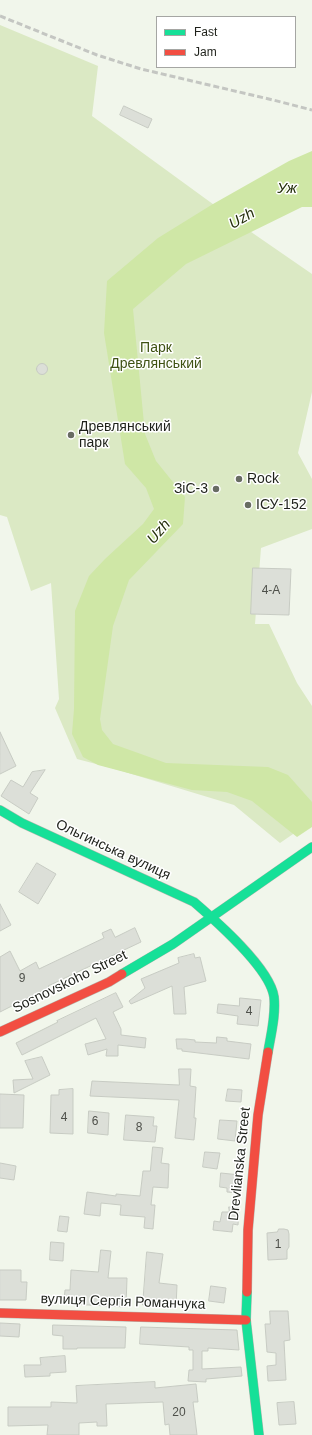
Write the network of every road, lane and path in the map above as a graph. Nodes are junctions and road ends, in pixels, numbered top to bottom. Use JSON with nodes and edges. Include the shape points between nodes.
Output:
{"nodes":[{"id":1,"x":0,"y":810,"type":"edge"},
{"id":2,"x":312,"y":847,"type":"edge"},
{"id":3,"x":213,"y":918,"type":"junction"},
{"id":4,"x":0,"y":1032,"type":"edge"},
{"id":5,"x":0,"y":1313,"type":"edge"},
{"id":6,"x":246,"y":1320,"type":"junction"},
{"id":7,"x":259,"y":1435,"type":"edge"}],
"edges":[{"from":1,"to":3,"type":"street","name":"Ольгинська вулиця","via":[[22,824],[194,902]]},
{"from":2,"to":3,"type":"street","name":"Sosnovskoho Street"},
{"from":3,"to":4,"type":"street","name":"Sosnovskoho Street","via":[[109,982]]},
{"from":3,"to":6,"type":"street","name":"Drevlianska Street","via":[[255,961],[268,979],[274,996],[274,1014],[258,1115],[249,1214]]},
{"from":5,"to":6,"type":"street","name":"вулиця Сергія Романчука"},
{"from":6,"to":7,"type":"street","name":"Drevlianska Street"}]}
